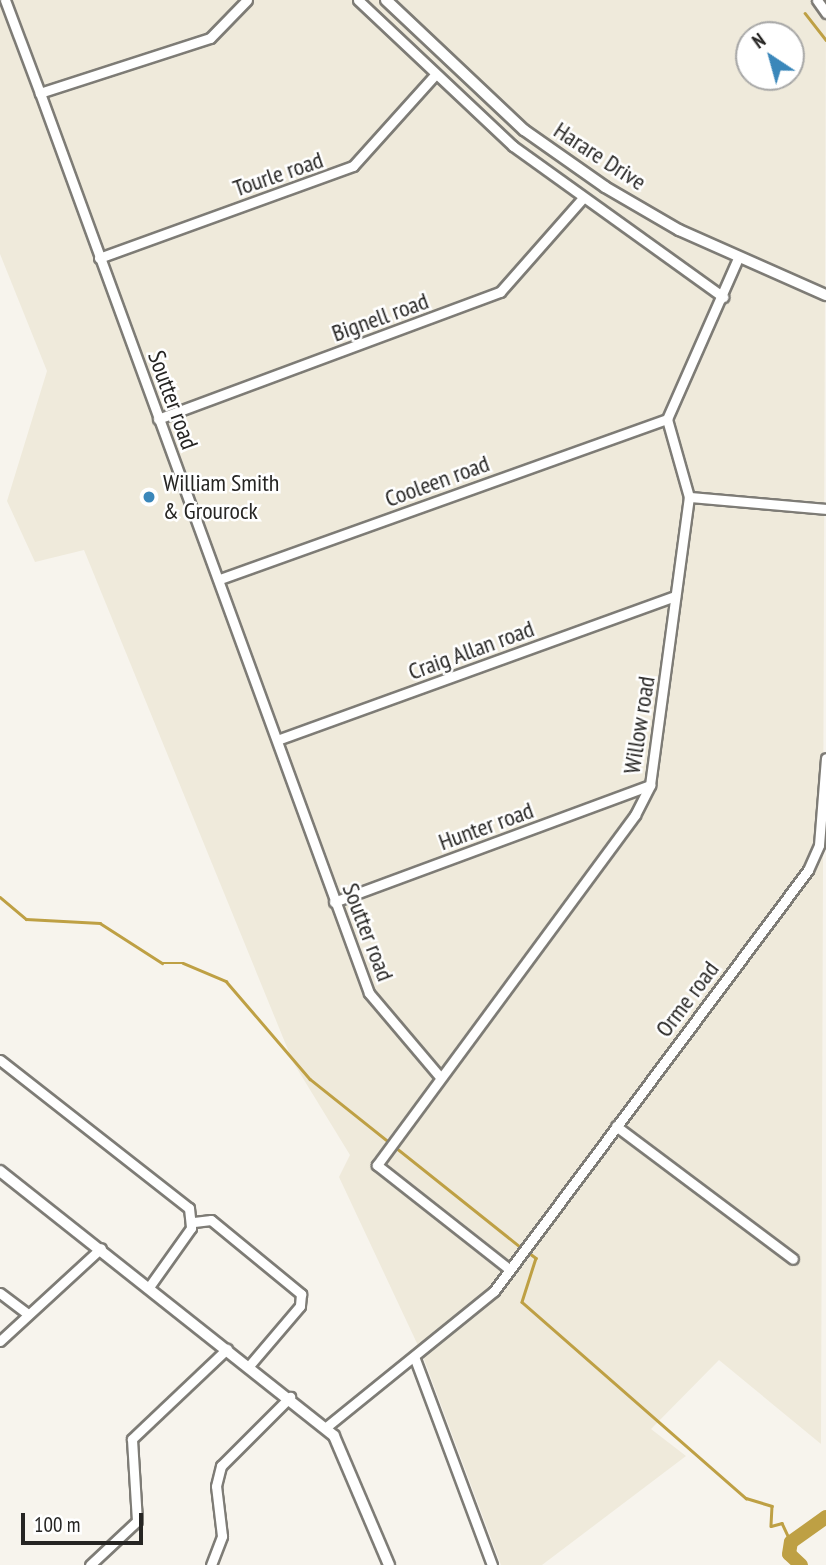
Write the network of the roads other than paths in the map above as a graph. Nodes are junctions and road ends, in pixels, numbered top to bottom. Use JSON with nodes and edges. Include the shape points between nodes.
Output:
{"nodes":[{"id":1,"x":5,"y":0,"type":"edge"},
{"id":2,"x":247,"y":0,"type":"edge"},
{"id":3,"x":358,"y":0,"type":"edge"},
{"id":4,"x":386,"y":0,"type":"edge"},
{"id":5,"x":817,"y":0,"type":"edge"},
{"id":6,"x":826,"y":13,"type":"edge"},
{"id":7,"x":435,"y":75,"type":"junction"},
{"id":8,"x":40,"y":93,"type":"junction"},
{"id":9,"x":581,"y":200,"type":"junction"},
{"id":10,"x":99,"y":258,"type":"junction"},
{"id":11,"x":738,"y":258,"type":"junction"},
{"id":12,"x":826,"y":295,"type":"edge"},
{"id":13,"x":723,"y":297,"type":"junction"},
{"id":14,"x":158,"y":419,"type":"junction"},
{"id":15,"x":667,"y":419,"type":"junction"},
{"id":16,"x":689,"y":496,"type":"junction"},
{"id":17,"x":826,"y":509,"type":"edge"},
{"id":18,"x":220,"y":579,"type":"junction"},
{"id":19,"x":675,"y":596,"type":"junction"},
{"id":20,"x":280,"y":739,"type":"junction"},
{"id":21,"x":826,"y":758,"type":"edge"},
{"id":22,"x":650,"y":785,"type":"junction"},
{"id":23,"x":334,"y":902,"type":"junction"},
{"id":24,"x":0,"y":1060,"type":"edge"},
{"id":25,"x":440,"y":1077,"type":"junction"},
{"id":26,"x":616,"y":1126,"type":"junction"},
{"id":27,"x":0,"y":1171,"type":"edge"},
{"id":28,"x":194,"y":1222,"type":"junction"},
{"id":29,"x":101,"y":1248,"type":"junction"},
{"id":30,"x":793,"y":1259,"type":"dead end"},
{"id":31,"x":509,"y":1269,"type":"junction"},
{"id":32,"x":149,"y":1287,"type":"junction"},
{"id":33,"x":0,"y":1293,"type":"edge"},
{"id":34,"x":28,"y":1314,"type":"junction"},
{"id":35,"x":0,"y":1341,"type":"edge"},
{"id":36,"x":227,"y":1349,"type":"junction"},
{"id":37,"x":415,"y":1359,"type":"junction"},
{"id":38,"x":249,"y":1366,"type":"junction"},
{"id":39,"x":290,"y":1397,"type":"junction"},
{"id":40,"x":325,"y":1428,"type":"junction"},
{"id":41,"x":90,"y":1565,"type":"edge"},
{"id":42,"x":211,"y":1565,"type":"edge"},
{"id":43,"x":389,"y":1565,"type":"edge"},
{"id":44,"x":492,"y":1565,"type":"edge"}],
"edges":[{"from":1,"to":8,"type":"street","name":"Soutter road"},
{"from":2,"to":8,"type":"street","via":[[210,38]]},
{"from":3,"to":7,"type":"street"},
{"from":4,"to":11,"type":"street","name":"Harare Drive","via":[[524,130],[605,187]]},
{"from":5,"to":6,"type":"street"},
{"from":7,"to":9,"type":"street"},
{"from":7,"to":10,"type":"street","name":"Tourle road","via":[[353,166]]},
{"from":8,"to":10,"type":"street","name":"Soutter road"},
{"from":9,"to":13,"type":"street"},
{"from":9,"to":14,"type":"street","name":"Bignell road","via":[[500,292]]},
{"from":10,"to":14,"type":"street","name":"Soutter road"},
{"from":11,"to":12,"type":"street","name":"Harare Drive"},
{"from":11,"to":13,"type":"street"},
{"from":13,"to":15,"type":"street"},
{"from":14,"to":18,"type":"street","name":"Soutter road"},
{"from":15,"to":16,"type":"street","name":"Willow road"},
{"from":15,"to":18,"type":"street","name":"Cooleen road"},
{"from":16,"to":17,"type":"street"},
{"from":16,"to":19,"type":"street","name":"Willow road"},
{"from":18,"to":20,"type":"street","name":"Soutter road"},
{"from":19,"to":20,"type":"street","name":"Craig Allan road"},
{"from":19,"to":22,"type":"street","name":"Willow road"},
{"from":20,"to":23,"type":"street","name":"Soutter road"},
{"from":21,"to":26,"type":"street","name":"Orme road","via":[[812,863]]},
{"from":22,"to":23,"type":"street","name":"Hunter road"},
{"from":22,"to":25,"type":"street","name":"Willow road","via":[[635,815]]},
{"from":23,"to":25,"type":"street","name":"Soutter road","via":[[377,1007]]},
{"from":24,"to":28,"type":"street","via":[[184,1203]]},
{"from":25,"to":31,"type":"street","name":"Willow road","via":[[377,1165]]},
{"from":26,"to":30,"type":"street"},
{"from":26,"to":31,"type":"street","name":"Orme road"},
{"from":27,"to":29,"type":"street"},
{"from":28,"to":32,"type":"street"},
{"from":28,"to":38,"type":"street","via":[[211,1220],[302,1294],[300,1306]]},
{"from":29,"to":32,"type":"street"},
{"from":29,"to":34,"type":"street"},
{"from":31,"to":37,"type":"street","via":[[478,1308]]},
{"from":32,"to":36,"type":"street"},
{"from":33,"to":34,"type":"street"},
{"from":34,"to":35,"type":"street"},
{"from":36,"to":38,"type":"street"},
{"from":36,"to":41,"type":"street","via":[[132,1439],[137,1521]]},
{"from":37,"to":40,"type":"street"},
{"from":37,"to":44,"type":"street"},
{"from":38,"to":39,"type":"street"},
{"from":39,"to":40,"type":"street"},
{"from":39,"to":42,"type":"street","via":[[221,1466],[216,1486],[222,1536]]},
{"from":40,"to":43,"type":"street","via":[[347,1458]]}]}
